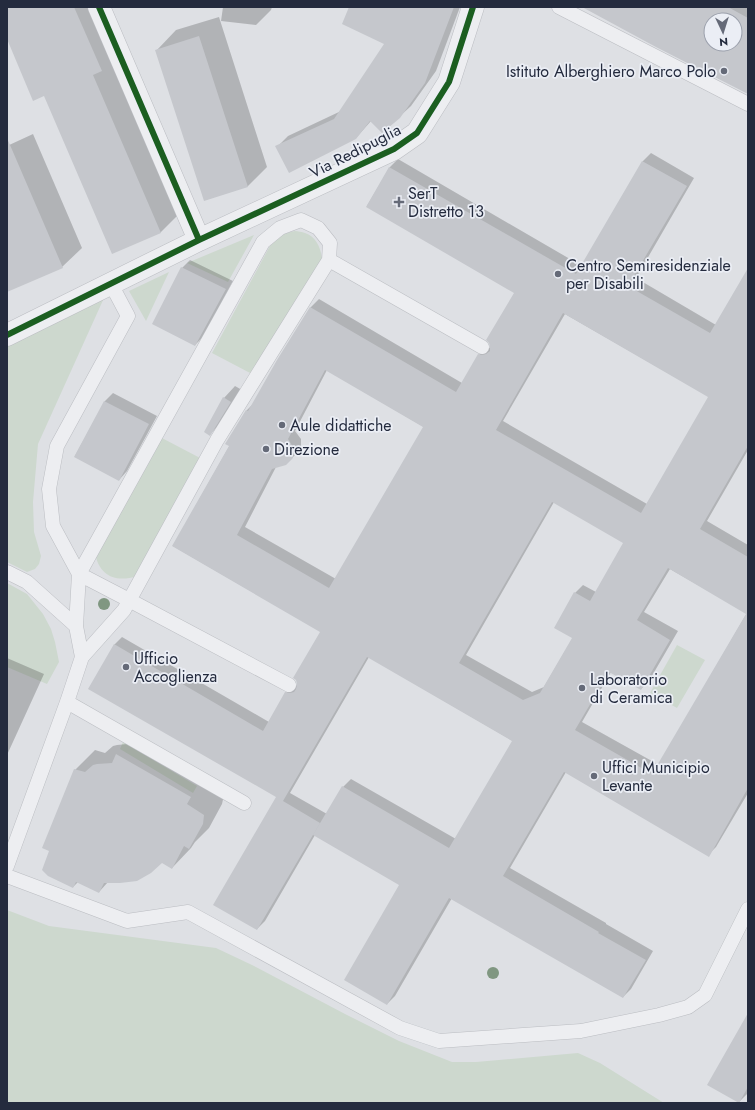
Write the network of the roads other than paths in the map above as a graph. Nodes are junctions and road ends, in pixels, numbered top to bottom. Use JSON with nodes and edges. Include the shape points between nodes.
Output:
{"nodes":[{"id":1,"x":99,"y":7,"type":"edge"},
{"id":2,"x":559,"y":7,"type":"edge"},
{"id":3,"x":466,"y":9,"type":"edge"},
{"id":4,"x":748,"y":104,"type":"edge"},
{"id":5,"x":200,"y":240,"type":"junction"},
{"id":6,"x":329,"y":260,"type":"junction"},
{"id":7,"x":111,"y":284,"type":"junction"},
{"id":8,"x":7,"y":335,"type":"edge"},
{"id":9,"x":482,"y":346,"type":"dead end"},
{"id":10,"x":7,"y":572,"type":"edge"},
{"id":11,"x":79,"y":574,"type":"junction"},
{"id":12,"x":129,"y":600,"type":"junction"},
{"id":13,"x":76,"y":626,"type":"junction"},
{"id":14,"x":82,"y":657,"type":"junction"},
{"id":15,"x":289,"y":685,"type":"dead end"},
{"id":16,"x":67,"y":702,"type":"junction"},
{"id":17,"x":244,"y":803,"type":"dead end"},
{"id":18,"x":7,"y":866,"type":"edge"},
{"id":19,"x":7,"y":876,"type":"edge"},
{"id":20,"x":748,"y":909,"type":"edge"}],
"edges":[{"from":1,"to":5,"type":"street"},
{"from":2,"to":4,"type":"lane"},
{"from":3,"to":5,"type":"street","name":"Via Redipuglia","via":[[449,82],[417,133],[394,149]]},
{"from":5,"to":7,"type":"street","name":"Via Redipuglia"},
{"from":6,"to":9,"type":"lane"},
{"from":6,"to":11,"type":"lane","via":[[330,243],[318,228],[301,220],[280,228],[263,242]]},
{"from":6,"to":12,"type":"lane","via":[[217,440]]},
{"from":7,"to":8,"type":"street","name":"Via Redipuglia"},
{"from":7,"to":11,"type":"lane","via":[[128,316],[57,446],[49,489],[53,526]]},
{"from":10,"to":13,"type":"lane","via":[[27,582]]},
{"from":11,"to":12,"type":"lane"},
{"from":11,"to":13,"type":"lane"},
{"from":12,"to":14,"type":"lane","via":[[124,610]]},
{"from":12,"to":15,"type":"lane"},
{"from":13,"to":14,"type":"lane"},
{"from":14,"to":16,"type":"lane"},
{"from":16,"to":17,"type":"lane"},
{"from":16,"to":18,"type":"lane"},
{"from":19,"to":20,"type":"lane","via":[[127,921],[188,912],[400,1028],[439,1041],[581,1031],[688,1007],[705,995]]}]}
